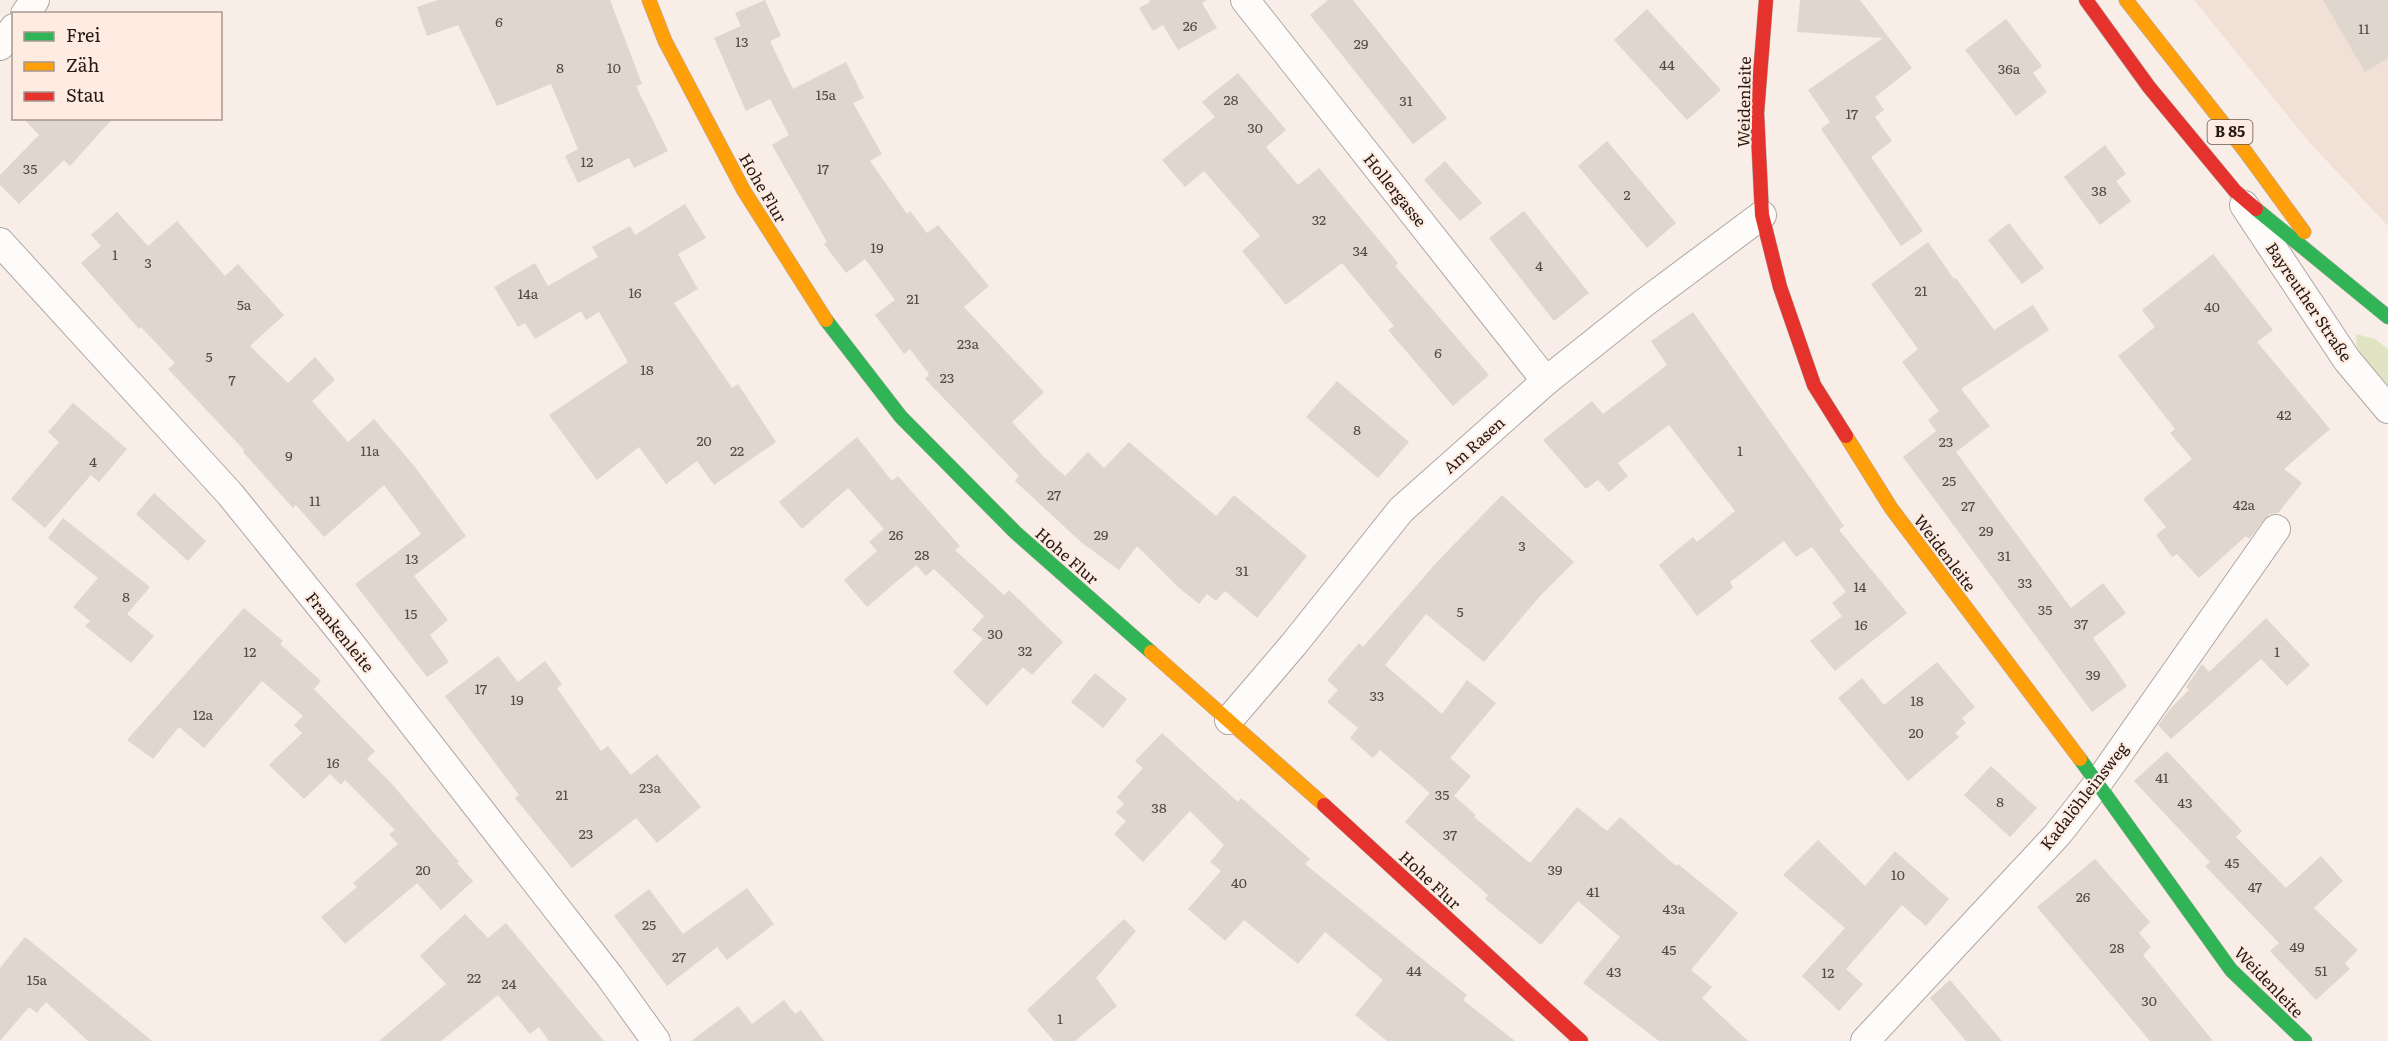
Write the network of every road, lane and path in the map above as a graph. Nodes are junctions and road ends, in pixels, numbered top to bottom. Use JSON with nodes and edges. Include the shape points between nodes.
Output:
{"nodes":[{"id":1,"x":650,"y":0,"type":"edge"},
{"id":2,"x":1245,"y":0,"type":"edge"},
{"id":3,"x":1766,"y":0,"type":"edge"},
{"id":4,"x":2086,"y":0,"type":"edge"},
{"id":5,"x":2126,"y":0,"type":"edge"},
{"id":6,"x":12,"y":31,"type":"edge"},
{"id":7,"x":0,"y":46,"type":"edge"},
{"id":8,"x":2235,"y":191,"type":"junction"},
{"id":9,"x":1762,"y":215,"type":"junction"},
{"id":10,"x":0,"y":243,"type":"edge"},
{"id":11,"x":2330,"y":267,"type":"junction"},
{"id":12,"x":2388,"y":317,"type":"edge"},
{"id":13,"x":1546,"y":381,"type":"junction"},
{"id":14,"x":2388,"y":409,"type":"edge"},
{"id":15,"x":2276,"y":529,"type":"dead end"},
{"id":16,"x":1229,"y":720,"type":"junction"},
{"id":17,"x":2098,"y":783,"type":"junction"},
{"id":18,"x":656,"y":1041,"type":"edge"},
{"id":19,"x":1581,"y":1041,"type":"edge"},
{"id":20,"x":1865,"y":1041,"type":"edge"},
{"id":21,"x":2305,"y":1041,"type":"edge"}],
"edges":[{"from":1,"to":16,"type":"street","name":"Hohe Flur","via":[[665,41],[744,191],[820,312],[901,417],[1015,532]]},
{"from":2,"to":13,"type":"street","name":"Hollergasse"},
{"from":3,"to":9,"type":"street","name":"Weidenleite","via":[[1757,113]]},
{"from":4,"to":8,"type":"street","name":"Bayreuther Straße","number":"B 85","via":[[2149,87]]},
{"from":5,"to":11,"type":"street","name":"Bayreuther Straße","number":"B 85"},
{"from":6,"to":7,"type":"street"},
{"from":8,"to":11,"type":"street","name":"Bayreuther Straße","number":"B 85"},
{"from":8,"to":14,"type":"street","name":"Bayreuther Straße","via":[[2347,360]]},
{"from":9,"to":13,"type":"street","name":"Am Rasen"},
{"from":9,"to":17,"type":"street","name":"Weidenleite","via":[[1780,287],[1814,384],[1891,508]]},
{"from":10,"to":18,"type":"street","name":"Frankenleite","via":[[230,494],[591,952]]},
{"from":11,"to":12,"type":"street","name":"Bayreuther Straße","number":"B 85"},
{"from":13,"to":16,"type":"street","name":"Am Rasen","via":[[1401,510]]},
{"from":15,"to":17,"type":"street","name":"Kadalöhleinsweg"},
{"from":16,"to":19,"type":"street","name":"Hohe Flur"},
{"from":17,"to":20,"type":"street","name":"Kadalöhleinsweg","via":[[2057,836]]},
{"from":17,"to":21,"type":"street","name":"Weidenleite","via":[[2231,970]]}]}
